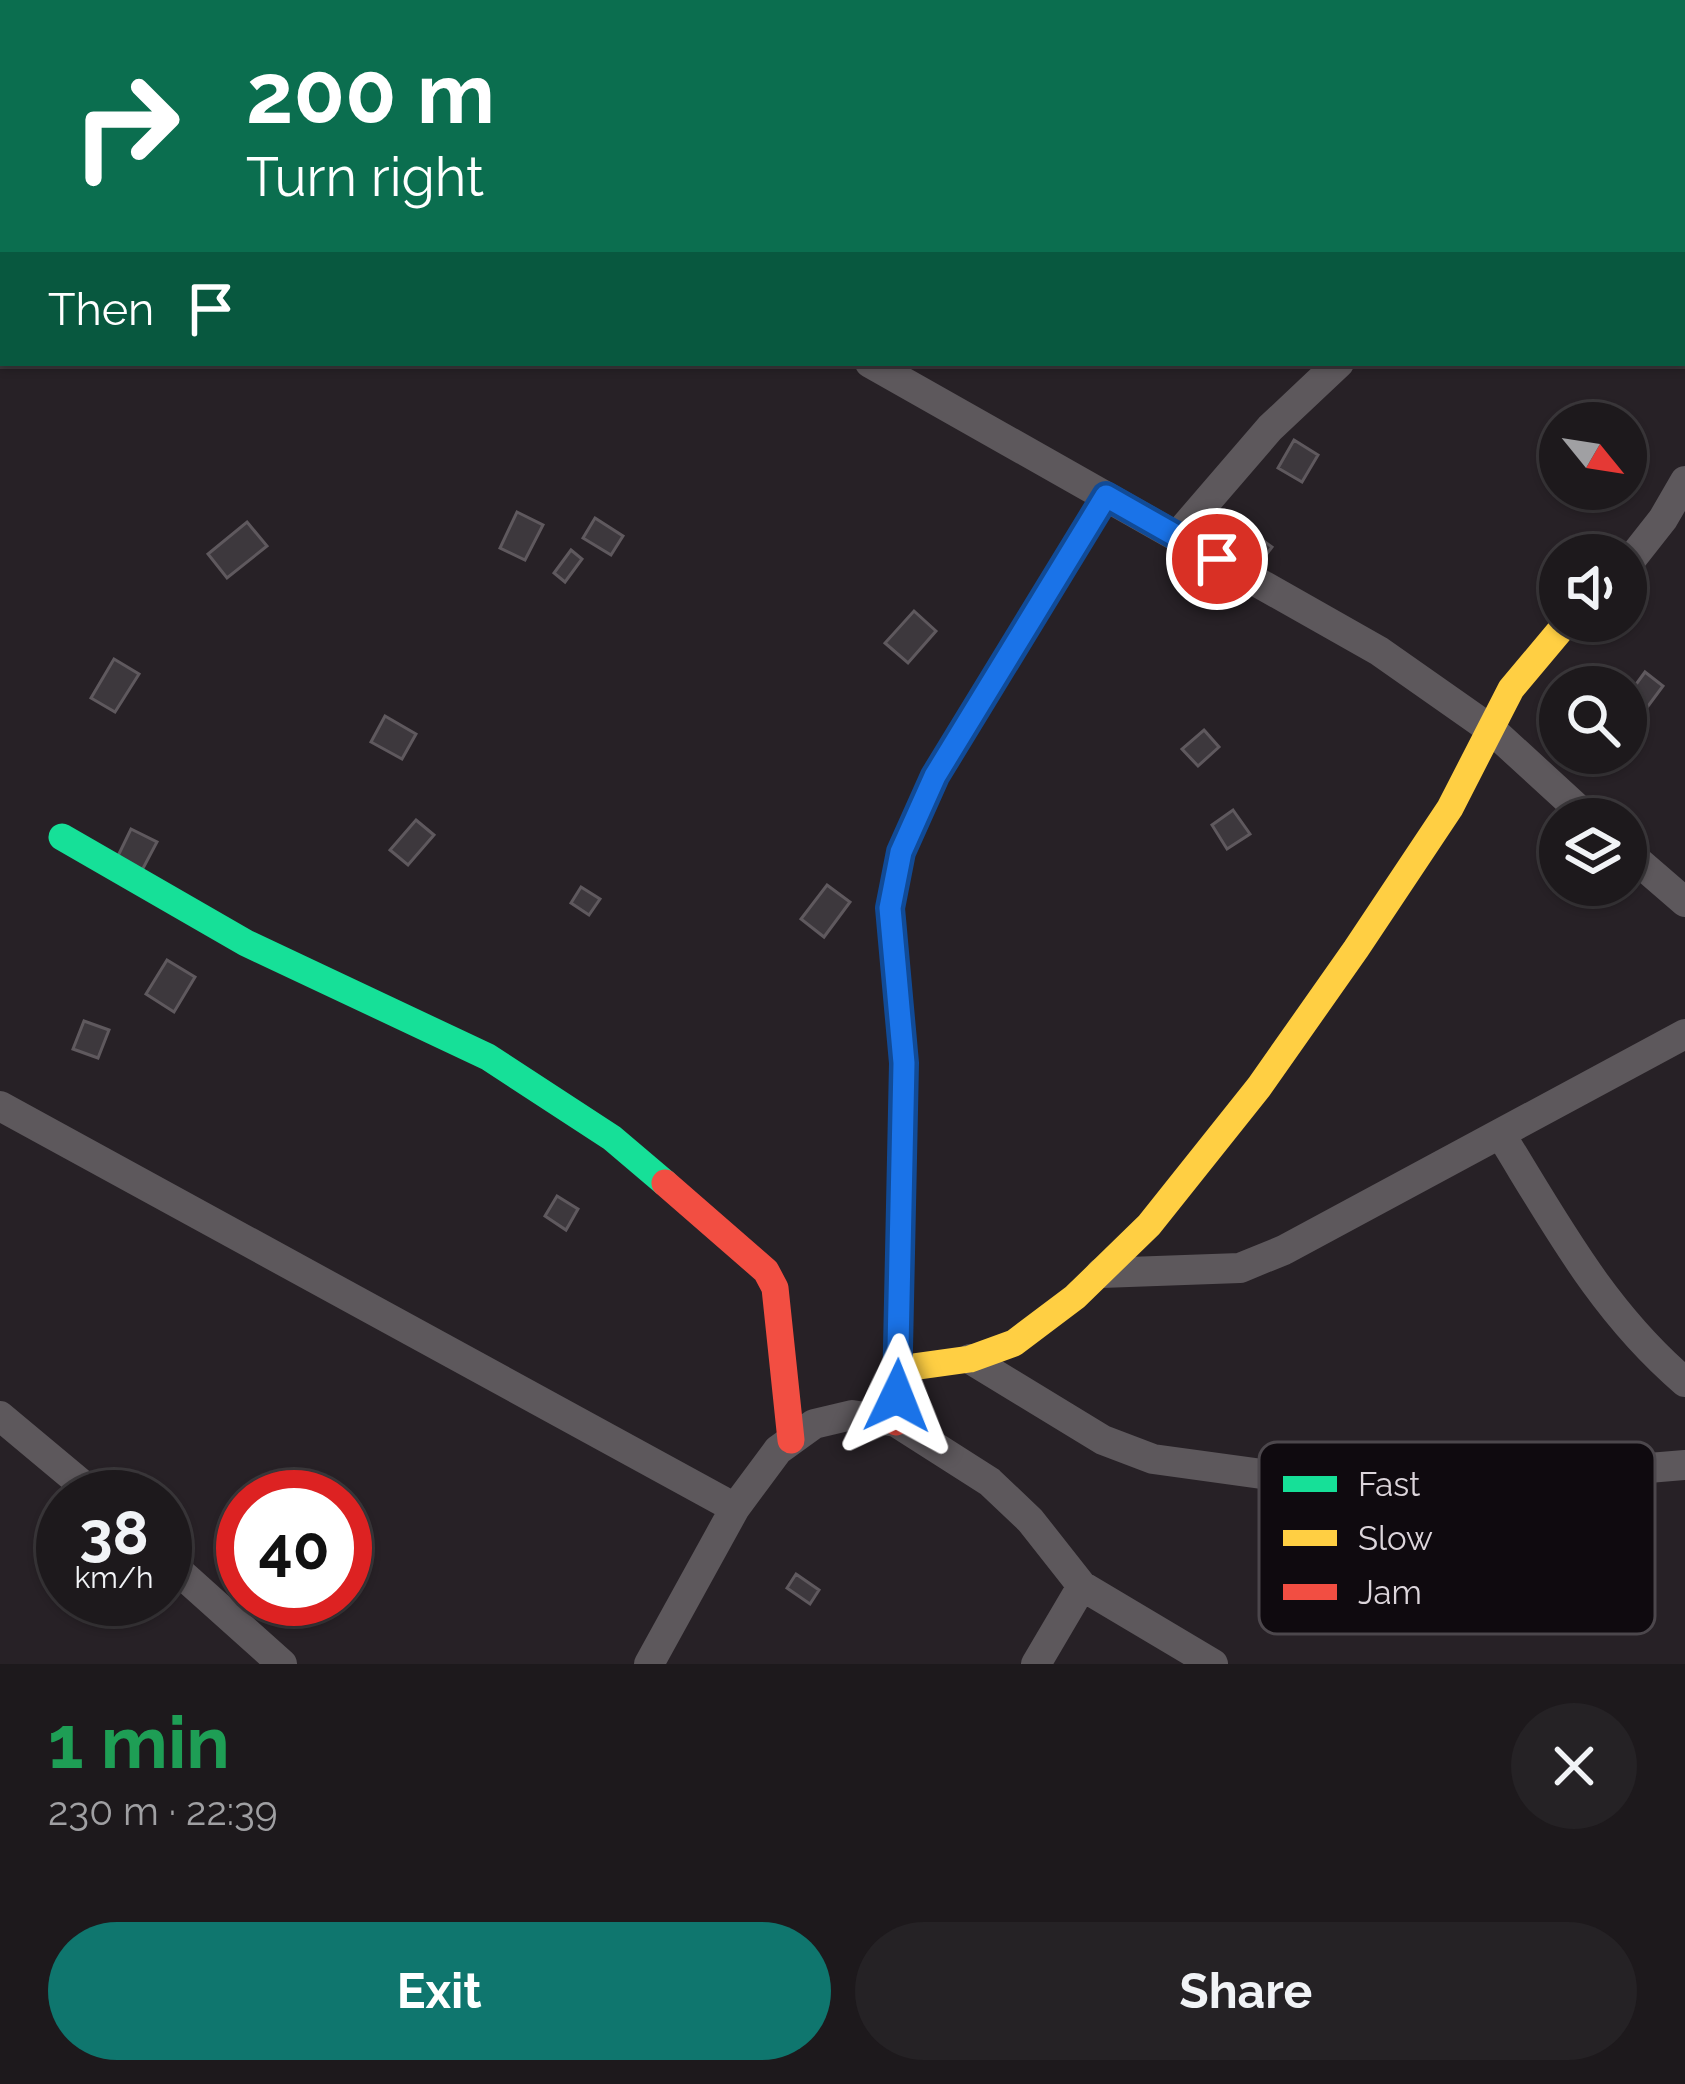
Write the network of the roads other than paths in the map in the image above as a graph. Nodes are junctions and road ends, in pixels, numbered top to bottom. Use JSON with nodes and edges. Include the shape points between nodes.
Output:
{"nodes":[{"id":1,"x":875,"y":366,"type":"edge"},
{"id":2,"x":1336,"y":366,"type":"edge"},
{"id":3,"x":1685,"y":481,"type":"edge"},
{"id":4,"x":1106,"y":496,"type":"junction"},
{"id":5,"x":1177,"y":536,"type":"junction"},
{"id":6,"x":1647,"y":539,"type":"edge"},
{"id":7,"x":1550,"y":642,"type":"edge"},
{"id":8,"x":1492,"y":731,"type":"junction"},
{"id":9,"x":1566,"y":798,"type":"edge"},
{"id":10,"x":62,"y":837,"type":"dead end"},
{"id":11,"x":1647,"y":869,"type":"edge"},
{"id":12,"x":1685,"y":902,"type":"edge"},
{"id":13,"x":1685,"y":1034,"type":"edge"},
{"id":14,"x":4,"y":1117,"type":"edge"},
{"id":15,"x":1501,"y":1135,"type":"junction"},
{"id":16,"x":1101,"y":1273,"type":"junction"},
{"id":17,"x":970,"y":1359,"type":"junction"},
{"id":18,"x":898,"y":1370,"type":"junction"},
{"id":19,"x":1685,"y":1382,"type":"edge"},
{"id":20,"x":0,"y":1416,"type":"edge"},
{"id":21,"x":896,"y":1422,"type":"junction"},
{"id":22,"x":791,"y":1440,"type":"junction"},
{"id":23,"x":1685,"y":1465,"type":"edge"},
{"id":24,"x":1655,"y":1467,"type":"edge"},
{"id":25,"x":65,"y":1470,"type":"edge"},
{"id":26,"x":1259,"y":1474,"type":"edge"},
{"id":27,"x":735,"y":1508,"type":"junction"},
{"id":28,"x":192,"y":1583,"type":"edge"},
{"id":29,"x":1082,"y":1586,"type":"junction"},
{"id":30,"x":282,"y":1664,"type":"edge"},
{"id":31,"x":649,"y":1664,"type":"edge"},
{"id":32,"x":1036,"y":1664,"type":"edge"},
{"id":33,"x":1213,"y":1664,"type":"edge"}],
"edges":[{"from":1,"to":4,"type":"street"},
{"from":2,"to":5,"type":"street"},
{"from":3,"to":6,"type":"street"},
{"from":4,"to":5,"type":"street"},
{"from":4,"to":18,"type":"street","via":[[935,776],[901,852],[890,908],[904,1063]]},
{"from":5,"to":8,"type":"street","via":[[1378,651]]},
{"from":7,"to":8,"type":"street","via":[[1511,689]]},
{"from":8,"to":9,"type":"street"},
{"from":8,"to":16,"type":"street","via":[[1450,808],[1258,1087]]},
{"from":10,"to":22,"type":"street","via":[[246,943],[488,1057],[612,1138],[766,1270],[775,1288]]},
{"from":11,"to":12,"type":"street"},
{"from":13,"to":15,"type":"street"},
{"from":14,"to":27,"type":"street"},
{"from":15,"to":16,"type":"street","via":[[1240,1268]]},
{"from":15,"to":19,"type":"street","via":[[1619,1319]]},
{"from":16,"to":17,"type":"street","via":[[1014,1343]]},
{"from":17,"to":18,"type":"street"},
{"from":17,"to":26,"type":"street","via":[[1103,1440],[1153,1459]]},
{"from":18,"to":21,"type":"street"},
{"from":20,"to":25,"type":"street"},
{"from":21,"to":22,"type":"street","via":[[852,1415],[814,1424]]},
{"from":21,"to":29,"type":"street","via":[[990,1482]]},
{"from":22,"to":27,"type":"street"},
{"from":23,"to":24,"type":"street"},
{"from":27,"to":31,"type":"street"},
{"from":28,"to":30,"type":"street"},
{"from":29,"to":32,"type":"street"},
{"from":29,"to":33,"type":"street"}]}
